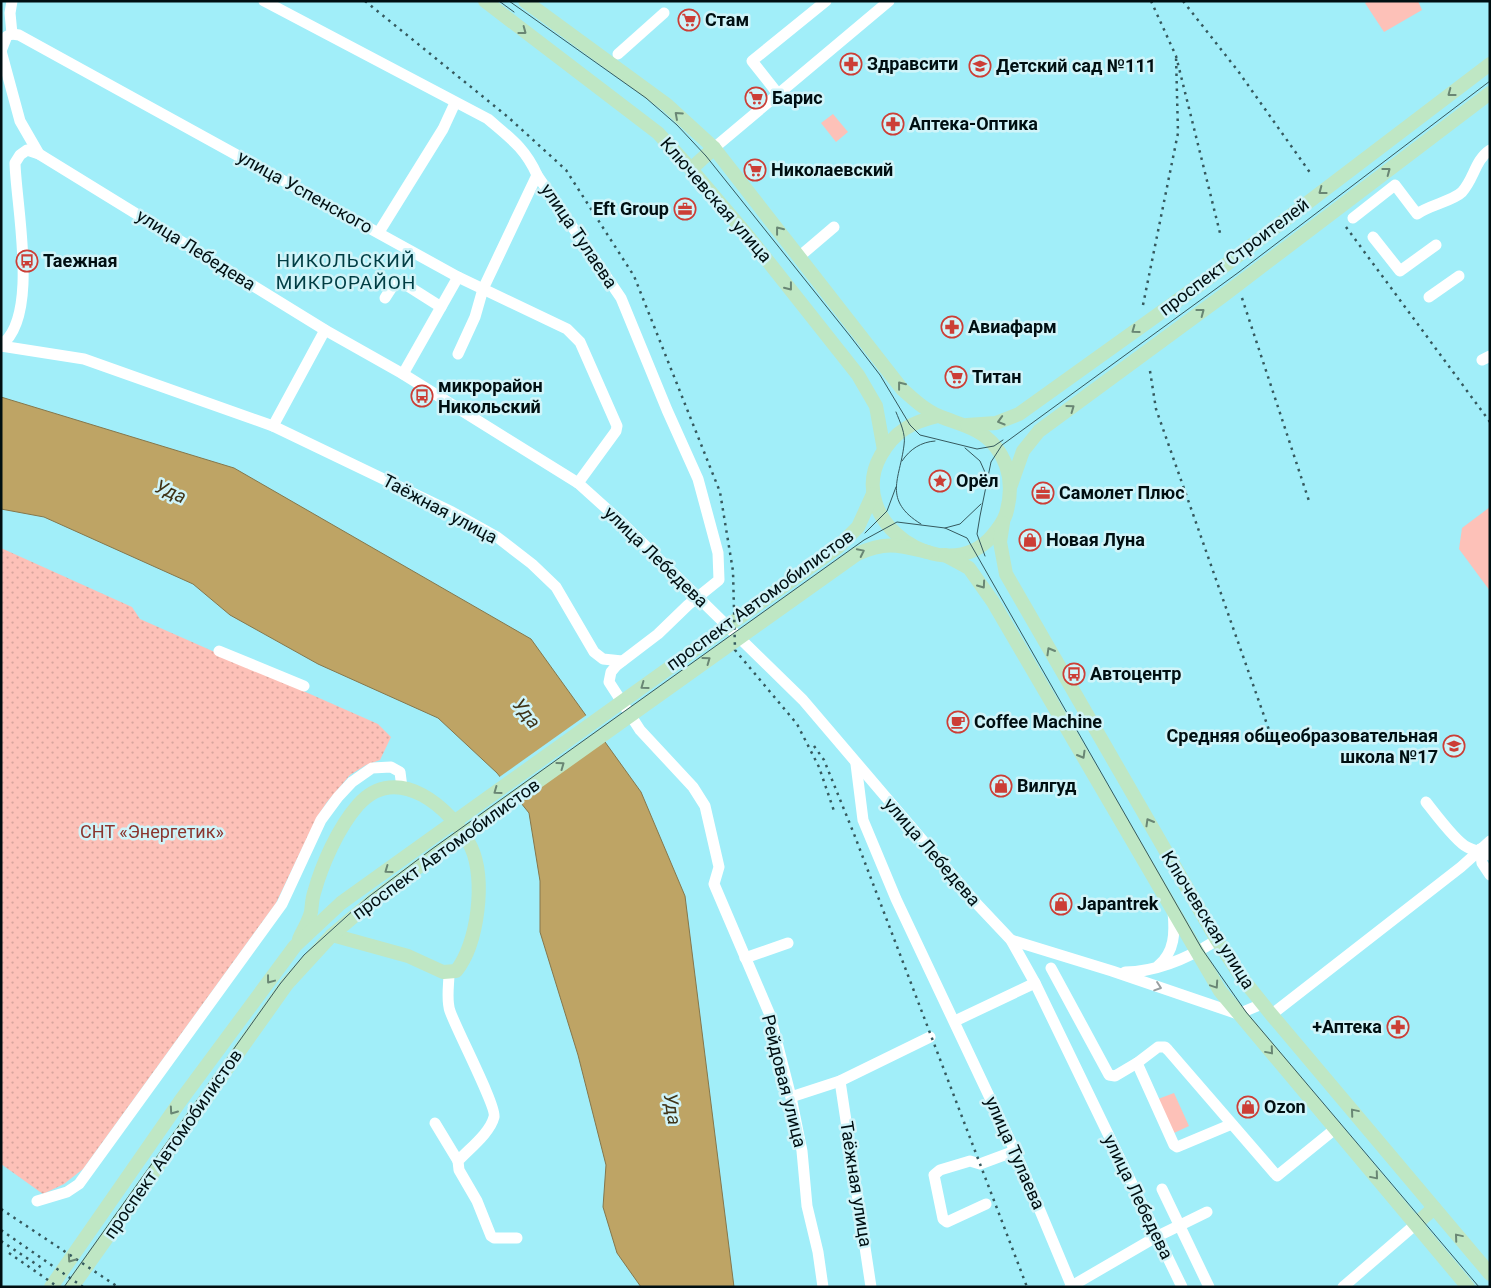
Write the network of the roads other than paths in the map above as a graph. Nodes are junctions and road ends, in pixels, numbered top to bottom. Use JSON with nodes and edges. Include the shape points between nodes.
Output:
{"nodes":[{"id":1,"x":12,"y":1,"type":"edge"},
{"id":2,"x":264,"y":1,"type":"edge"},
{"id":3,"x":485,"y":1,"type":"edge"},
{"id":4,"x":525,"y":1,"type":"edge"},
{"id":5,"x":826,"y":1,"type":"edge"},
{"id":6,"x":889,"y":1,"type":"edge"},
{"id":7,"x":664,"y":13,"type":"dead end"},
{"id":8,"x":12,"y":34,"type":"junction"},
{"id":9,"x":1,"y":51,"type":"edge"},
{"id":10,"x":618,"y":54,"type":"dead end"},
{"id":11,"x":1490,"y":64,"type":"edge"},
{"id":12,"x":1490,"y":93,"type":"edge"},
{"id":13,"x":778,"y":94,"type":"junction"},
{"id":14,"x":455,"y":103,"type":"junction"},
{"id":15,"x":714,"y":148,"type":"junction"},
{"id":16,"x":1490,"y":150,"type":"edge"},
{"id":17,"x":39,"y":154,"type":"junction"},
{"id":18,"x":691,"y":169,"type":"junction"},
{"id":19,"x":537,"y":175,"type":"junction"},
{"id":20,"x":1353,"y":218,"type":"dead end"},
{"id":21,"x":834,"y":227,"type":"dead end"},
{"id":22,"x":379,"y":232,"type":"junction"},
{"id":23,"x":1373,"y":237,"type":"dead end"},
{"id":24,"x":1436,"y":245,"type":"dead end"},
{"id":25,"x":800,"y":256,"type":"junction"},
{"id":26,"x":1459,"y":276,"type":"dead end"},
{"id":27,"x":458,"y":277,"type":"junction"},
{"id":28,"x":483,"y":289,"type":"junction"},
{"id":29,"x":1429,"y":297,"type":"dead end"},
{"id":30,"x":385,"y":298,"type":"dead end"},
{"id":31,"x":441,"y":307,"type":"junction"},
{"id":32,"x":325,"y":330,"type":"junction"},
{"id":33,"x":1,"y":345,"type":"edge"},
{"id":34,"x":458,"y":354,"type":"dead end"},
{"id":35,"x":403,"y":374,"type":"junction"},
{"id":36,"x":938,"y":416,"type":"junction"},
{"id":37,"x":967,"y":425,"type":"junction"},
{"id":38,"x":273,"y":426,"type":"junction"},
{"id":39,"x":884,"y":450,"type":"junction"},
{"id":40,"x":578,"y":483,"type":"junction"},
{"id":41,"x":1011,"y":486,"type":"junction"},
{"id":42,"x":873,"y":494,"type":"junction"},
{"id":43,"x":1003,"y":522,"type":"junction"},
{"id":44,"x":928,"y":552,"type":"junction"},
{"id":45,"x":945,"y":555,"type":"junction"},
{"id":46,"x":699,"y":598,"type":"junction"},
{"id":47,"x":219,"y":651,"type":"dead end"},
{"id":48,"x":622,"y":661,"type":"junction"},
{"id":49,"x":304,"y":686,"type":"dead end"},
{"id":50,"x":856,"y":764,"type":"junction"},
{"id":51,"x":402,"y":788,"type":"junction"},
{"id":52,"x":1426,"y":802,"type":"dead end"},
{"id":53,"x":1490,"y":841,"type":"edge"},
{"id":54,"x":1485,"y":852,"type":"edge"},
{"id":55,"x":1490,"y":875,"type":"edge"},
{"id":56,"x":313,"y":893,"type":"junction"},
{"id":57,"x":341,"y":903,"type":"junction"},
{"id":58,"x":1173,"y":910,"type":"junction"},
{"id":59,"x":332,"y":935,"type":"junction"},
{"id":60,"x":1011,"y":940,"type":"junction"},
{"id":61,"x":1217,"y":940,"type":"junction"},
{"id":62,"x":788,"y":943,"type":"dead end"},
{"id":63,"x":295,"y":946,"type":"junction"},
{"id":64,"x":1196,"y":952,"type":"junction"},
{"id":65,"x":1068,"y":957,"type":"junction"},
{"id":66,"x":745,"y":958,"type":"junction"},
{"id":67,"x":1157,"y":967,"type":"junction"},
{"id":68,"x":1051,"y":968,"type":"junction"},
{"id":69,"x":1112,"y":971,"type":"junction"},
{"id":70,"x":449,"y":973,"type":"junction"},
{"id":71,"x":1036,"y":984,"type":"junction"},
{"id":72,"x":1267,"y":1010,"type":"junction"},
{"id":73,"x":1238,"y":1014,"type":"junction"},
{"id":74,"x":955,"y":1021,"type":"junction"},
{"id":75,"x":930,"y":1037,"type":"dead end"},
{"id":76,"x":1138,"y":1063,"type":"junction"},
{"id":77,"x":840,"y":1081,"type":"junction"},
{"id":78,"x":791,"y":1097,"type":"junction"},
{"id":79,"x":434,"y":1123,"type":"dead end"},
{"id":80,"x":1232,"y":1124,"type":"junction"},
{"id":81,"x":1335,"y":1129,"type":"junction"},
{"id":82,"x":1015,"y":1151,"type":"junction"},
{"id":83,"x":458,"y":1161,"type":"junction"},
{"id":84,"x":1162,"y":1189,"type":"dead end"},
{"id":85,"x":37,"y":1201,"type":"dead end"},
{"id":86,"x":986,"y":1204,"type":"dead end"},
{"id":87,"x":1434,"y":1208,"type":"junction"},
{"id":88,"x":1207,"y":1212,"type":"dead end"},
{"id":89,"x":1416,"y":1224,"type":"junction"},
{"id":90,"x":1179,"y":1226,"type":"junction"},
{"id":91,"x":1156,"y":1237,"type":"junction"},
{"id":92,"x":517,"y":1238,"type":"dead end"},
{"id":93,"x":1490,"y":1274,"type":"edge"},
{"id":94,"x":1071,"y":1286,"type":"edge"},
{"id":95,"x":51,"y":1287,"type":"edge"},
{"id":96,"x":72,"y":1287,"type":"edge"},
{"id":97,"x":823,"y":1287,"type":"edge"},
{"id":98,"x":871,"y":1287,"type":"edge"},
{"id":99,"x":1182,"y":1287,"type":"edge"},
{"id":100,"x":1209,"y":1287,"type":"edge"},
{"id":101,"x":1343,"y":1287,"type":"edge"},
{"id":102,"x":1468,"y":1287,"type":"edge"}],
"edges":[{"from":1,"to":8,"type":"street"},
{"from":2,"to":14,"type":"street","name":"улица Тулаева"},
{"from":3,"to":18,"type":"main road","name":"Ключевская улица","one_way":true,"via":[[658,134]]},
{"from":15,"to":4,"type":"main road","name":"Ключевская улица","one_way":true,"via":[[667,105]]},
{"from":5,"to":13,"type":"street","via":[[752,61]]},
{"from":6,"to":13,"type":"street"},
{"from":7,"to":10,"type":"street"},
{"from":8,"to":9,"type":"street","via":[[7,36]]},
{"from":8,"to":22,"type":"street","name":"улица Успенского"},
{"from":9,"to":17,"type":"street","name":"улица Лебедева","via":[[20,121]]},
{"from":11,"to":37,"type":"main road","name":"проспект Строителей","one_way":true,"via":[[1202,282],[1019,414],[996,423]]},
{"from":41,"to":12,"type":"main road","name":"проспект Строителей","one_way":true,"via":[[1022,451],[1039,431]]},
{"from":13,"to":15,"type":"street"},
{"from":14,"to":19,"type":"street","name":"улица Тулаева","via":[[488,119],[509,137],[528,156]]},
{"from":14,"to":22,"type":"street","via":[[443,129]]},
{"from":15,"to":18,"type":"main road"},
{"from":25,"to":15,"type":"main road","name":"Ключевская улица","one_way":true},
{"from":16,"to":20,"type":"street","via":[[1483,154],[1455,198],[1417,214],[1395,185]]},
{"from":17,"to":32,"type":"street","name":"улица Лебедева"},
{"from":17,"to":33,"type":"street","via":[[27,150],[15,163],[23,265],[22,303],[13,333]]},
{"from":18,"to":39,"type":"main road","name":"Ключевская улица","one_way":true,"via":[[858,375],[876,406]]},
{"from":19,"to":28,"type":"street"},
{"from":19,"to":46,"type":"street","name":"улица Тулаева","via":[[621,298],[698,479],[718,553],[719,580]]},
{"from":21,"to":25,"type":"street"},
{"from":22,"to":27,"type":"street","name":"улица Успенского"},
{"from":23,"to":24,"type":"street","via":[[1400,271]]},
{"from":36,"to":25,"type":"main road","name":"Ключевская улица","one_way":true,"via":[[902,389]]},
{"from":26,"to":29,"type":"street"},
{"from":27,"to":28,"type":"street","name":"улица Успенского"},
{"from":27,"to":31,"type":"street"},
{"from":28,"to":34,"type":"street","via":[[475,317]]},
{"from":28,"to":40,"type":"street","name":"улица Успенского","via":[[567,329],[580,342],[617,426]]},
{"from":30,"to":31,"type":"street","via":[[396,281],[400,281]]},
{"from":31,"to":35,"type":"street"},
{"from":32,"to":35,"type":"street","name":"улица Лебедева"},
{"from":32,"to":38,"type":"street"},
{"from":33,"to":38,"type":"street","name":"Таёжная улица","via":[[84,359]]},
{"from":35,"to":40,"type":"street","name":"улица Лебедева"},
{"from":36,"to":37,"type":"main road"},
{"from":36,"to":39,"type":"main road","via":[[917,421],[903,429]]},
{"from":37,"to":41,"type":"main road","via":[[979,431],[994,446],[1004,460]]},
{"from":38,"to":48,"type":"street","name":"Таёжная улица","via":[[497,537],[556,587],[594,652],[603,659]]},
{"from":39,"to":42,"type":"main road","via":[[878,462]]},
{"from":40,"to":46,"type":"street","name":"улица Лебедева"},
{"from":41,"to":43,"type":"main road"},
{"from":42,"to":44,"type":"main road","via":[[890,530]]},
{"from":42,"to":57,"type":"main road","name":"проспект Автомобилистов","one_way":true,"via":[[858,527],[838,547]]},
{"from":43,"to":45,"type":"main road","via":[[981,546],[960,554]]},
{"from":61,"to":43,"type":"main road","name":"Ключевская улица","one_way":true,"via":[[1006,574],[1000,542]]},
{"from":44,"to":45,"type":"main road"},
{"from":59,"to":44,"type":"main road","name":"проспект Автомобилистов","one_way":true,"via":[[436,854],[857,554],[880,545]]},
{"from":45,"to":58,"type":"main road","name":"Ключевская улица","one_way":true,"via":[[969,568],[993,602]]},
{"from":46,"to":48,"type":"street","via":[[645,646]]},
{"from":46,"to":50,"type":"street","name":"улица Лебедева","via":[[803,700]]},
{"from":47,"to":49,"type":"street"},
{"from":48,"to":66,"type":"street","name":"Рейдовая улица","via":[[611,672],[609,682],[640,730],[694,788],[705,806],[719,867],[714,884]]},
{"from":50,"to":60,"type":"street","name":"улица Лебедева"},
{"from":50,"to":74,"type":"street","name":"улица Тулаева","via":[[863,820],[896,899]]},
{"from":51,"to":56,"type":"main road","via":[[377,790],[358,804],[332,848]]},
{"from":51,"to":70,"type":"main road","via":[[425,794],[444,810],[471,848],[478,890],[478,914],[463,963]]},
{"from":51,"to":85,"type":"street","via":[[400,772],[391,767],[372,768],[338,797],[321,820],[282,904],[79,1184],[67,1192]]},
{"from":52,"to":54,"type":"street","via":[[1466,847]]},
{"from":53,"to":54,"type":"street"},
{"from":54,"to":55,"type":"street","via":[[1482,863]]},
{"from":54,"to":72,"type":"street"},
{"from":56,"to":57,"type":"main road","via":[[331,904]]},
{"from":56,"to":63,"type":"main road","via":[[311,913]]},
{"from":57,"to":63,"type":"main road","name":"проспект Автомобилистов"},
{"from":58,"to":64,"type":"main road","name":"Ключевская улица"},
{"from":58,"to":67,"type":"street","via":[[1173,940],[1164,961]]},
{"from":59,"to":70,"type":"main road","via":[[408,956]]},
{"from":59,"to":96,"type":"main road","name":"проспект Автомобилистов","via":[[287,984]]},
{"from":60,"to":65,"type":"street"},
{"from":60,"to":71,"type":"street","name":"улица Лебедева"},
{"from":61,"to":64,"type":"street"},
{"from":61,"to":72,"type":"main road","name":"Ключевская улица"},
{"from":62,"to":66,"type":"street"},
{"from":63,"to":95,"type":"main road","name":"проспект Автомобилистов","one_way":true,"via":[[181,1100]]},
{"from":64,"to":67,"type":"street"},
{"from":64,"to":73,"type":"main road","name":"Ключевская улица","one_way":true,"via":[[1220,992]]},
{"from":65,"to":68,"type":"street"},
{"from":65,"to":69,"type":"street"},
{"from":66,"to":78,"type":"street","name":"Рейдовая улица","via":[[770,1016]]},
{"from":67,"to":69,"type":"street","via":[[1138,972]]},
{"from":68,"to":71,"type":"street"},
{"from":68,"to":76,"type":"street","via":[[1109,1075],[1115,1076]]},
{"from":69,"to":73,"type":"street","one_way":true},
{"from":70,"to":83,"type":"street","via":[[449,1009],[493,1104],[495,1116]]},
{"from":71,"to":74,"type":"street"},
{"from":71,"to":91,"type":"street","name":"улица Лебедева"},
{"from":72,"to":73,"type":"street"},
{"from":87,"to":72,"type":"main road","name":"Ключевская улица","one_way":true},
{"from":73,"to":81,"type":"main road","name":"Ключевская улица","one_way":true},
{"from":74,"to":82,"type":"street","name":"улица Тулаева"},
{"from":75,"to":77,"type":"street"},
{"from":76,"to":80,"type":"street","via":[[1158,1047],[1165,1047]]},
{"from":76,"to":80,"type":"street","via":[[1177,1148]]},
{"from":77,"to":78,"type":"street"},
{"from":77,"to":98,"type":"street","name":"Таёжная улица"},
{"from":78,"to":97,"type":"street","name":"Рейдовая улица"},
{"from":79,"to":83,"type":"street"},
{"from":80,"to":81,"type":"street","via":[[1277,1176]]},
{"from":81,"to":89,"type":"main road","name":"Ключевская улица","one_way":true},
{"from":82,"to":86,"type":"street","via":[[980,1164],[970,1161],[934,1175],[943,1219],[947,1222]]},
{"from":82,"to":94,"type":"street","name":"улица Тулаева"},
{"from":83,"to":92,"type":"street","via":[[459,1170],[477,1201],[491,1236]]},
{"from":84,"to":90,"type":"street"},
{"from":87,"to":89,"type":"main road"},
{"from":93,"to":87,"type":"main road","name":"Ключевская улица","one_way":true},
{"from":88,"to":90,"type":"street"},
{"from":89,"to":101,"type":"street"},
{"from":89,"to":102,"type":"main road","name":"Ключевская улица"},
{"from":90,"to":91,"type":"street"},
{"from":90,"to":100,"type":"street"},
{"from":91,"to":94,"type":"street"},
{"from":91,"to":99,"type":"street","name":"улица Лебедева"}]}
